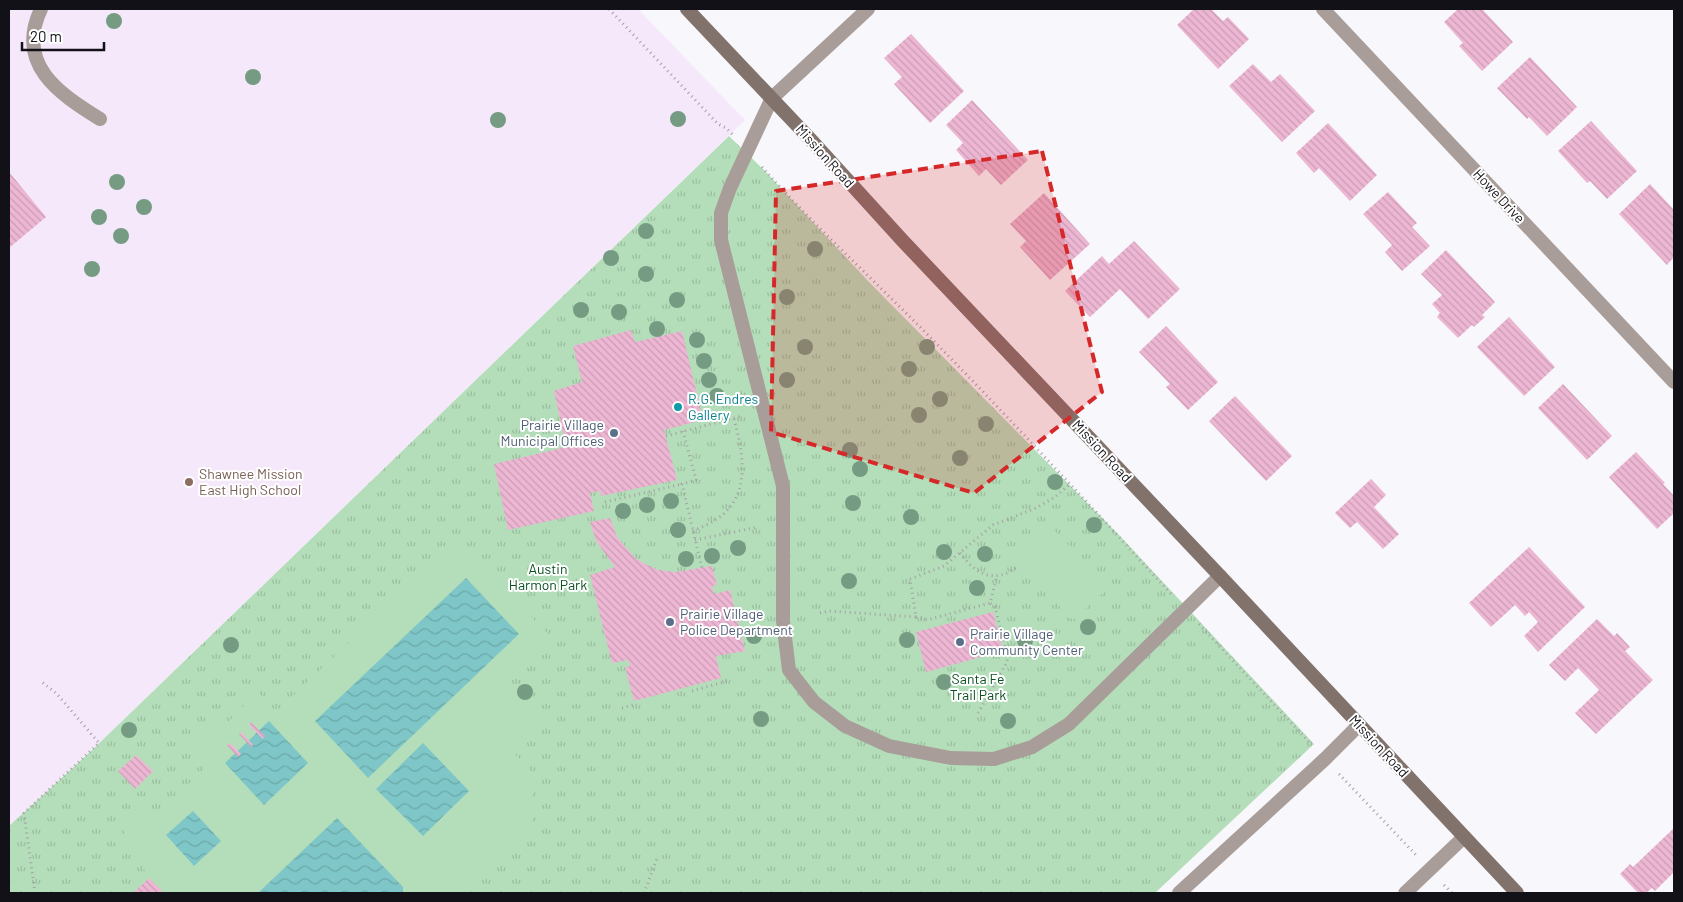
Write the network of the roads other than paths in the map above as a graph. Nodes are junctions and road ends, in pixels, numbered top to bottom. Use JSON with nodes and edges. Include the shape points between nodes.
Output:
{"nodes":[{"id":1,"x":41,"y":9,"type":"edge"},
{"id":2,"x":687,"y":9,"type":"edge"},
{"id":3,"x":868,"y":9,"type":"edge"},
{"id":4,"x":1323,"y":9,"type":"edge"},
{"id":5,"x":772,"y":98,"type":"junction"},
{"id":6,"x":100,"y":120,"type":"dead end"},
{"id":7,"x":1674,"y":382,"type":"edge"},
{"id":8,"x":1220,"y":576,"type":"junction"},
{"id":9,"x":1360,"y":725,"type":"junction"},
{"id":10,"x":1464,"y":837,"type":"junction"},
{"id":11,"x":1179,"y":893,"type":"edge"},
{"id":12,"x":1405,"y":893,"type":"edge"},
{"id":13,"x":1517,"y":893,"type":"edge"}],
"edges":[{"from":1,"to":6,"type":"street","via":[[32,37],[36,60],[48,79],[72,102]]},
{"from":2,"to":5,"type":"main road","name":"Mission Road"},
{"from":3,"to":5,"type":"street"},
{"from":4,"to":7,"type":"street","name":"Howe Drive"},
{"from":5,"to":8,"type":"main road","name":"Mission Road","via":[[909,248]]},
{"from":5,"to":8,"type":"street","via":[[721,213],[721,240],[783,486],[782,616],[790,670],[814,702],[845,726],[889,746],[951,758],[994,759],[1004,756],[1032,747],[1069,724]]},
{"from":8,"to":9,"type":"main road","name":"Mission Road"},
{"from":9,"to":10,"type":"main road","name":"Mission Road"},
{"from":9,"to":11,"type":"street"},
{"from":10,"to":12,"type":"street"},
{"from":10,"to":13,"type":"main road","name":"Mission Road"}]}
